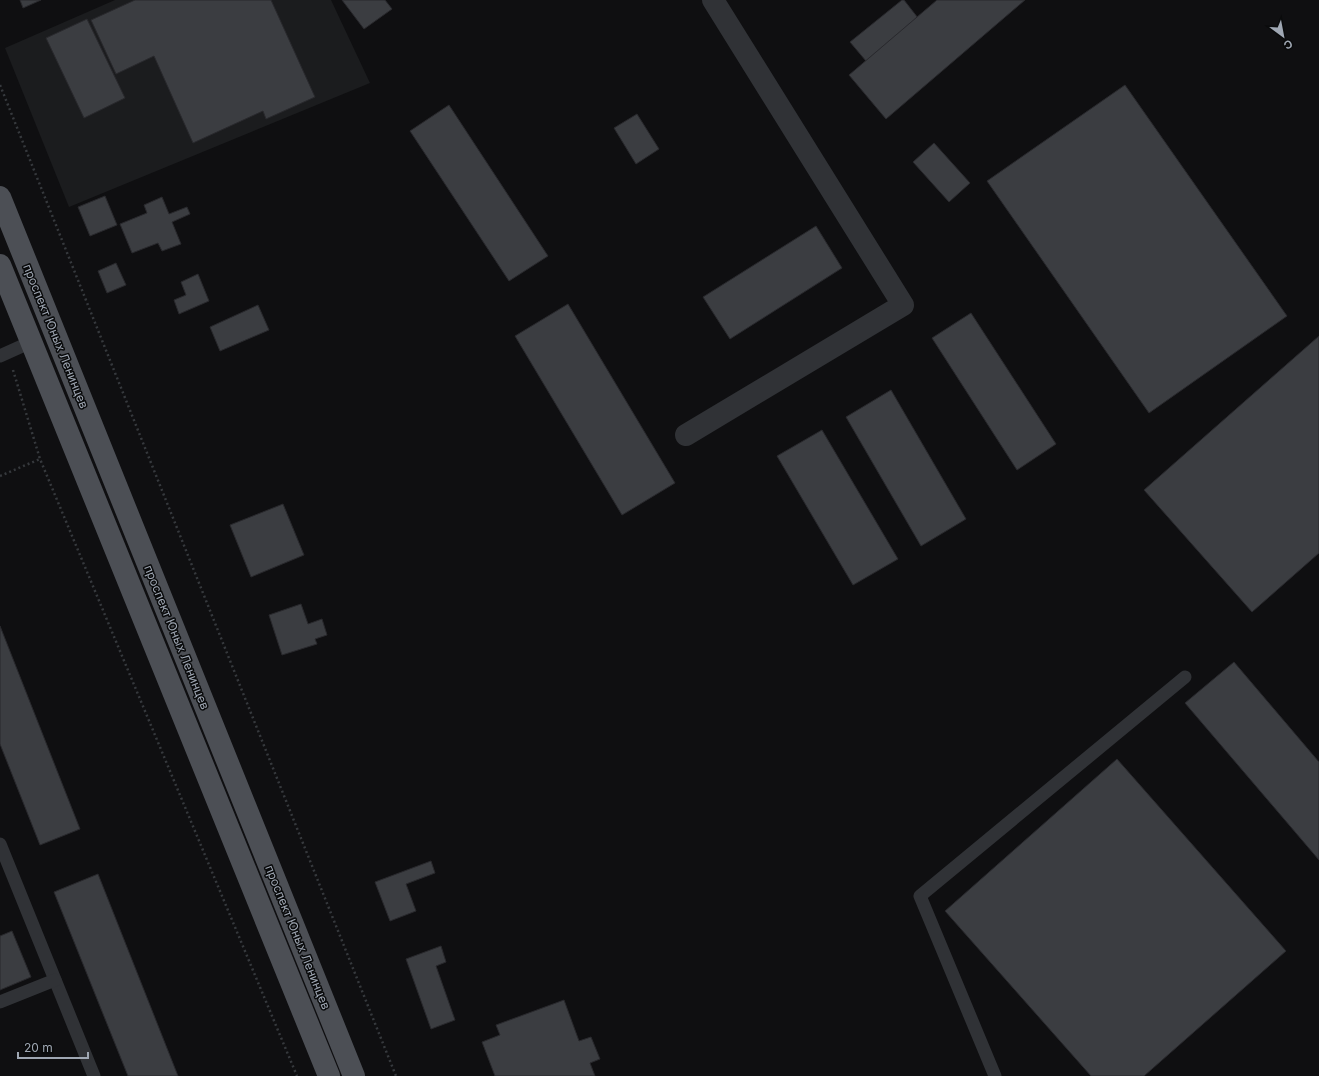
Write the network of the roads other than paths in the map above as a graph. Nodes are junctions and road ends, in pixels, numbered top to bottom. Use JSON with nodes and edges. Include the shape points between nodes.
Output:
{"nodes":[{"id":1,"x":713,"y":0,"type":"edge"},
{"id":2,"x":0,"y":197,"type":"edge"},
{"id":3,"x":0,"y":265,"type":"edge"},
{"id":4,"x":31,"y":342,"type":"junction"},
{"id":5,"x":4,"y":355,"type":"edge"},
{"id":6,"x":686,"y":435,"type":"dead end"},
{"id":7,"x":1185,"y":677,"type":"dead end"},
{"id":8,"x":0,"y":844,"type":"edge"},
{"id":9,"x":55,"y":980,"type":"junction"},
{"id":10,"x":0,"y":1002,"type":"edge"},
{"id":11,"x":94,"y":1076,"type":"edge"},
{"id":12,"x":329,"y":1076,"type":"edge"},
{"id":13,"x":354,"y":1076,"type":"edge"},
{"id":14,"x":995,"y":1076,"type":"edge"}],
"edges":[{"from":1,"to":6,"type":"street","via":[[903,305]]},
{"from":2,"to":13,"type":"main road","name":"проспект Юных Ленинцев"},
{"from":3,"to":4,"type":"main road","name":"проспект Юных Ленинцев"},
{"from":4,"to":5,"type":"lane"},
{"from":4,"to":12,"type":"main road","name":"проспект Юных Ленинцев"},
{"from":7,"to":14,"type":"lane","via":[[920,896]]},
{"from":8,"to":9,"type":"lane"},
{"from":9,"to":10,"type":"lane"},
{"from":9,"to":11,"type":"lane"}]}
